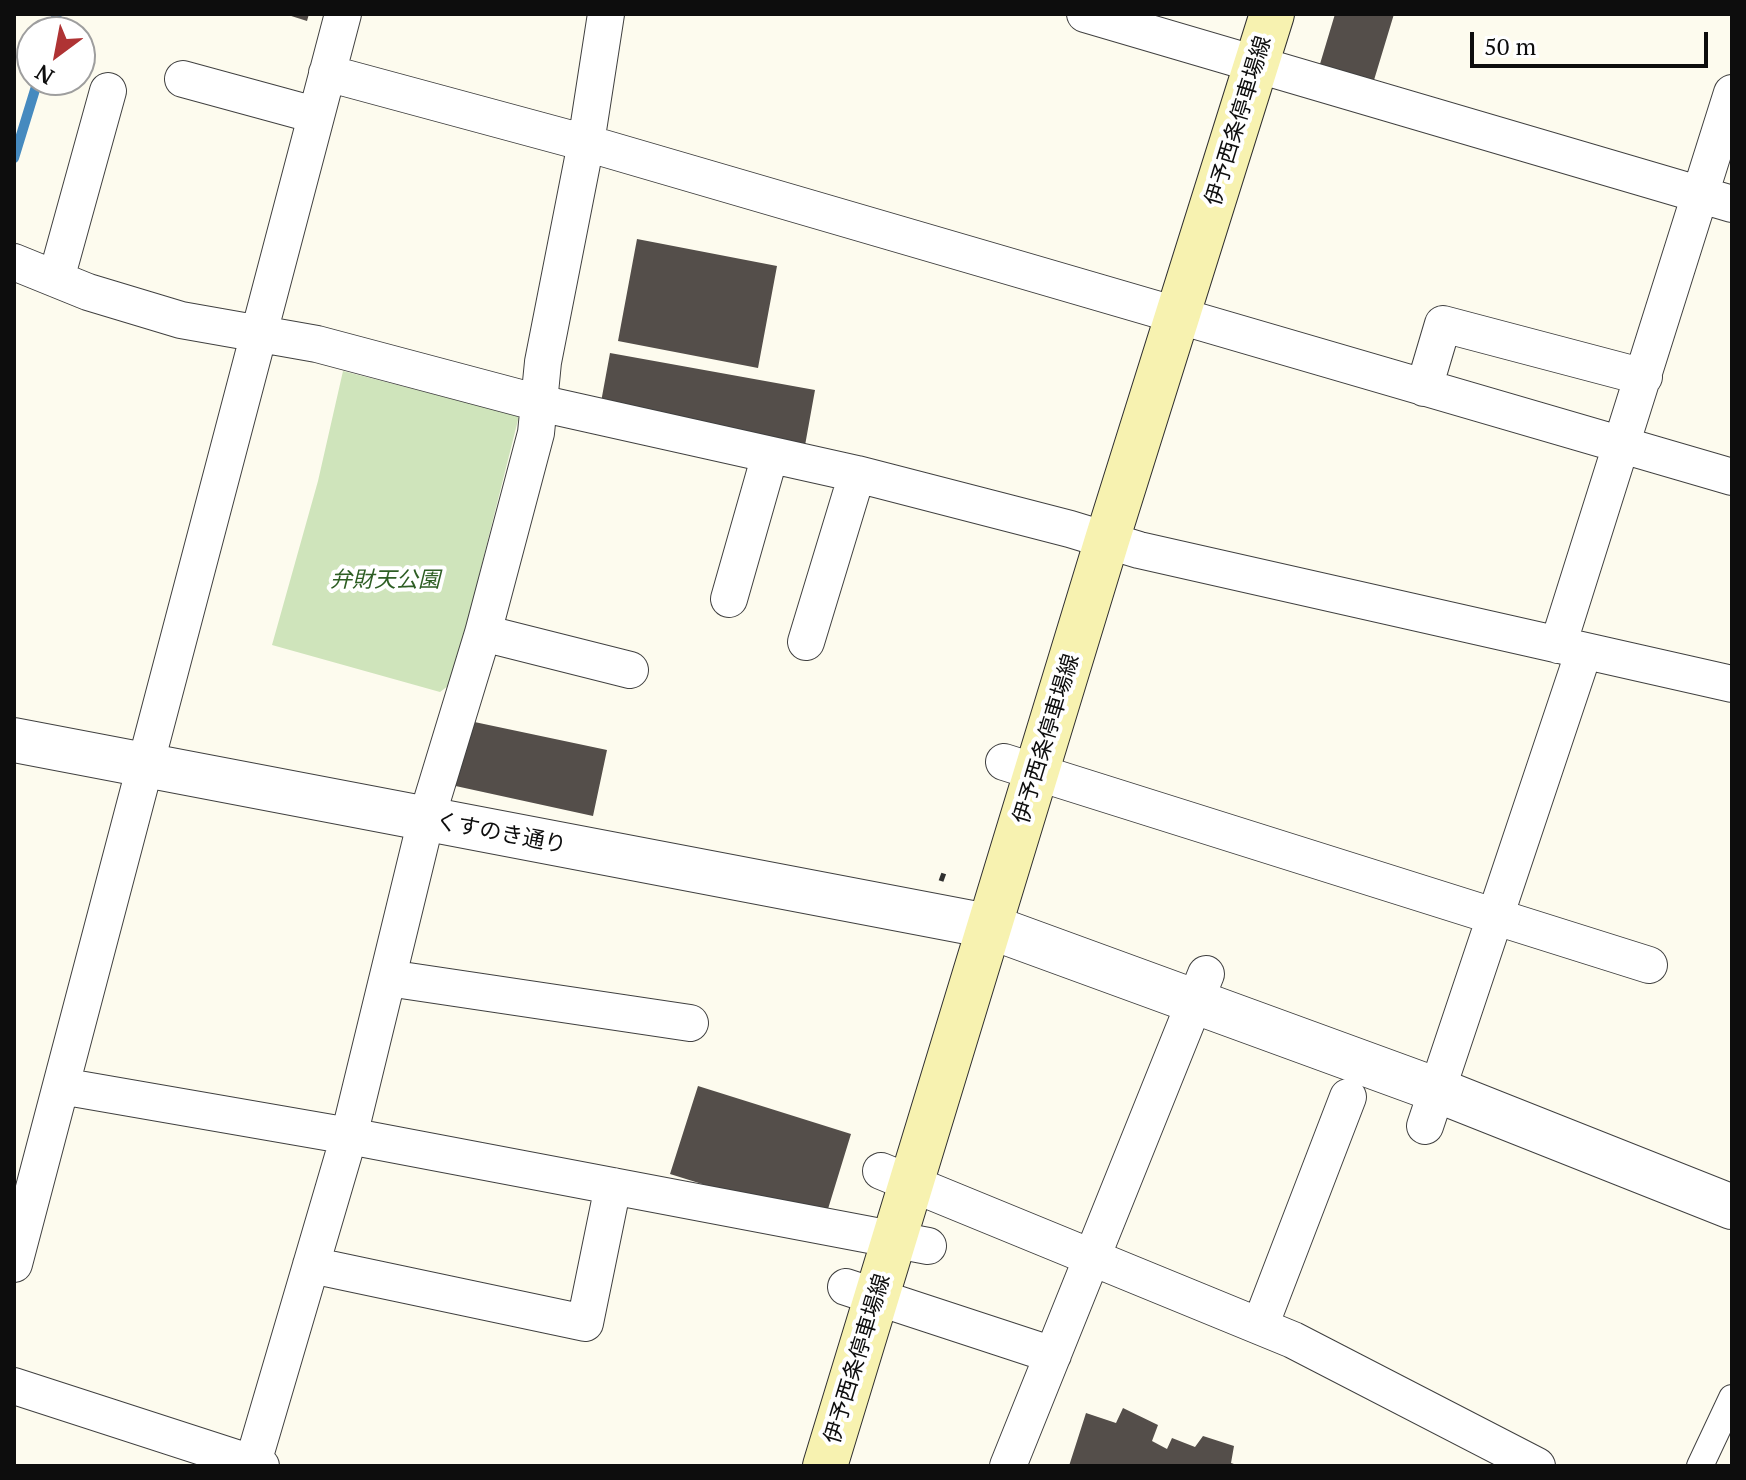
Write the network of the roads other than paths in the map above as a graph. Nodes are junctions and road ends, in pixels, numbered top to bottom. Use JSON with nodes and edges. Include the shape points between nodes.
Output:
{"nodes":[{"id":1,"x":343,"y":14,"type":"edge"},
{"id":2,"x":606,"y":14,"type":"edge"},
{"id":3,"x":1085,"y":14,"type":"edge"},
{"id":4,"x":1272,"y":14,"type":"edge"},
{"id":5,"x":1257,"y":64,"type":"junction"},
{"id":6,"x":327,"y":73,"type":"junction"},
{"id":7,"x":183,"y":79,"type":"dead end"},
{"id":8,"x":108,"y":91,"type":"dead end"},
{"id":9,"x":1732,"y":93,"type":"edge"},
{"id":10,"x":315,"y":115,"type":"junction"},
{"id":11,"x":586,"y":143,"type":"junction"},
{"id":12,"x":1717,"y":200,"type":"edge"},
{"id":13,"x":14,"y":262,"type":"edge"},
{"id":14,"x":56,"y":279,"type":"junction"},
{"id":15,"x":1179,"y":317,"type":"junction"},
{"id":16,"x":260,"y":334,"type":"junction"},
{"id":17,"x":1644,"y":377,"type":"junction"},
{"id":18,"x":1424,"y":388,"type":"junction"},
{"id":19,"x":539,"y":403,"type":"junction"},
{"id":20,"x":1623,"y":446,"type":"junction"},
{"id":21,"x":770,"y":455,"type":"junction"},
{"id":22,"x":857,"y":474,"type":"junction"},
{"id":23,"x":1732,"y":477,"type":"edge"},
{"id":24,"x":1107,"y":540,"type":"junction"},
{"id":25,"x":729,"y":599,"type":"dead end"},
{"id":26,"x":483,"y":633,"type":"junction"},
{"id":27,"x":806,"y":642,"type":"dead end"},
{"id":28,"x":1571,"y":648,"type":"junction"},
{"id":29,"x":630,"y":670,"type":"dead end"},
{"id":30,"x":1732,"y":684,"type":"edge"},
{"id":31,"x":14,"y":740,"type":"edge"},
{"id":32,"x":145,"y":763,"type":"junction"},
{"id":33,"x":1021,"y":768,"type":"junction"},
{"id":34,"x":426,"y":820,"type":"junction"},
{"id":35,"x":1497,"y":918,"type":"junction"},
{"id":36,"x":988,"y":926,"type":"junction"},
{"id":37,"x":1649,"y":965,"type":"dead end"},
{"id":38,"x":388,"y":978,"type":"junction"},
{"id":39,"x":1201,"y":988,"type":"junction"},
{"id":40,"x":690,"y":1023,"type":"dead end"},
{"id":41,"x":61,"y":1086,"type":"junction"},
{"id":42,"x":1348,"y":1097,"type":"dead end"},
{"id":43,"x":1431,"y":1108,"type":"junction"},
{"id":44,"x":349,"y":1136,"type":"junction"},
{"id":45,"x":29,"y":1142,"type":"edge"},
{"id":46,"x":897,"y":1178,"type":"junction"},
{"id":47,"x":613,"y":1186,"type":"junction"},
{"id":48,"x":1732,"y":1207,"type":"edge"},
{"id":49,"x":20,"y":1220,"type":"edge"},
{"id":50,"x":912,"y":1242,"type":"junction"},
{"id":51,"x":1093,"y":1256,"type":"junction"},
{"id":52,"x":14,"y":1264,"type":"edge"},
{"id":53,"x":311,"y":1265,"type":"junction"},
{"id":54,"x":862,"y":1292,"type":"junction"},
{"id":55,"x":1260,"y":1326,"type":"junction"},
{"id":56,"x":1053,"y":1355,"type":"junction"},
{"id":57,"x":14,"y":1386,"type":"edge"},
{"id":58,"x":1732,"y":1398,"type":"edge"},
{"id":59,"x":255,"y":1465,"type":"edge"},
{"id":60,"x":825,"y":1466,"type":"edge"},
{"id":61,"x":1008,"y":1466,"type":"edge"},
{"id":62,"x":1537,"y":1466,"type":"edge"},
{"id":63,"x":1700,"y":1466,"type":"edge"}],
"edges":[{"from":1,"to":6,"type":"street"},
{"from":2,"to":11,"type":"street"},
{"from":3,"to":5,"type":"street"},
{"from":4,"to":5,"type":"main road","name":"伊予西条停車場線"},
{"from":5,"to":12,"type":"street"},
{"from":5,"to":15,"type":"main road","name":"伊予西条停車場線"},
{"from":6,"to":10,"type":"street"},
{"from":6,"to":11,"type":"street"},
{"from":7,"to":10,"type":"street"},
{"from":8,"to":14,"type":"street"},
{"from":9,"to":12,"type":"street"},
{"from":10,"to":16,"type":"street"},
{"from":11,"to":15,"type":"street"},
{"from":11,"to":19,"type":"street"},
{"from":12,"to":17,"type":"street"},
{"from":13,"to":14,"type":"street"},
{"from":14,"to":16,"type":"street","via":[[181,320]]},
{"from":15,"to":18,"type":"street"},
{"from":15,"to":24,"type":"main road","name":"伊予西条停車場線"},
{"from":16,"to":19,"type":"street"},
{"from":16,"to":32,"type":"street"},
{"from":17,"to":18,"type":"street","via":[[1443,324]]},
{"from":17,"to":20,"type":"street"},
{"from":18,"to":20,"type":"street"},
{"from":19,"to":21,"type":"street"},
{"from":19,"to":26,"type":"street","via":[[536,433]]},
{"from":20,"to":23,"type":"street"},
{"from":20,"to":28,"type":"street"},
{"from":21,"to":22,"type":"street"},
{"from":21,"to":25,"type":"street"},
{"from":22,"to":24,"type":"street"},
{"from":22,"to":27,"type":"street"},
{"from":24,"to":28,"type":"street"},
{"from":24,"to":33,"type":"main road","name":"伊予西条停車場線"},
{"from":26,"to":29,"type":"street"},
{"from":26,"to":34,"type":"street"},
{"from":28,"to":30,"type":"street"},
{"from":28,"to":35,"type":"street"},
{"from":31,"to":32,"type":"street","name":"くすのき通り"},
{"from":32,"to":34,"type":"street","name":"くすのき通り"},
{"from":32,"to":41,"type":"street"},
{"from":33,"to":35,"type":"street"},
{"from":33,"to":36,"type":"main road","name":"伊予西条停車場線"},
{"from":34,"to":36,"type":"street","name":"くすのき通り"},
{"from":34,"to":38,"type":"street"},
{"from":35,"to":37,"type":"street"},
{"from":35,"to":43,"type":"street"},
{"from":36,"to":39,"type":"street","name":"くすのき通り"},
{"from":36,"to":46,"type":"main road","name":"伊予西条停車場線"},
{"from":38,"to":40,"type":"street"},
{"from":38,"to":44,"type":"street"},
{"from":39,"to":43,"type":"street","name":"くすのき通り"},
{"from":39,"to":51,"type":"street"},
{"from":41,"to":44,"type":"street"},
{"from":41,"to":45,"type":"street"},
{"from":42,"to":55,"type":"street"},
{"from":43,"to":48,"type":"street","name":"くすのき通り"},
{"from":44,"to":47,"type":"street"},
{"from":44,"to":53,"type":"street"},
{"from":45,"to":49,"type":"street"},
{"from":46,"to":50,"type":"main road","name":"伊予西条停車場線"},
{"from":46,"to":51,"type":"street"},
{"from":47,"to":50,"type":"street"},
{"from":47,"to":53,"type":"street","via":[[585,1323]]},
{"from":49,"to":52,"type":"street"},
{"from":50,"to":54,"type":"main road","name":"伊予西条停車場線"},
{"from":51,"to":55,"type":"street"},
{"from":51,"to":56,"type":"street"},
{"from":53,"to":59,"type":"street"},
{"from":54,"to":56,"type":"street"},
{"from":54,"to":60,"type":"main road","name":"伊予西条停車場線"},
{"from":55,"to":62,"type":"street"},
{"from":56,"to":61,"type":"street"},
{"from":57,"to":59,"type":"street"},
{"from":58,"to":63,"type":"street"}]}
